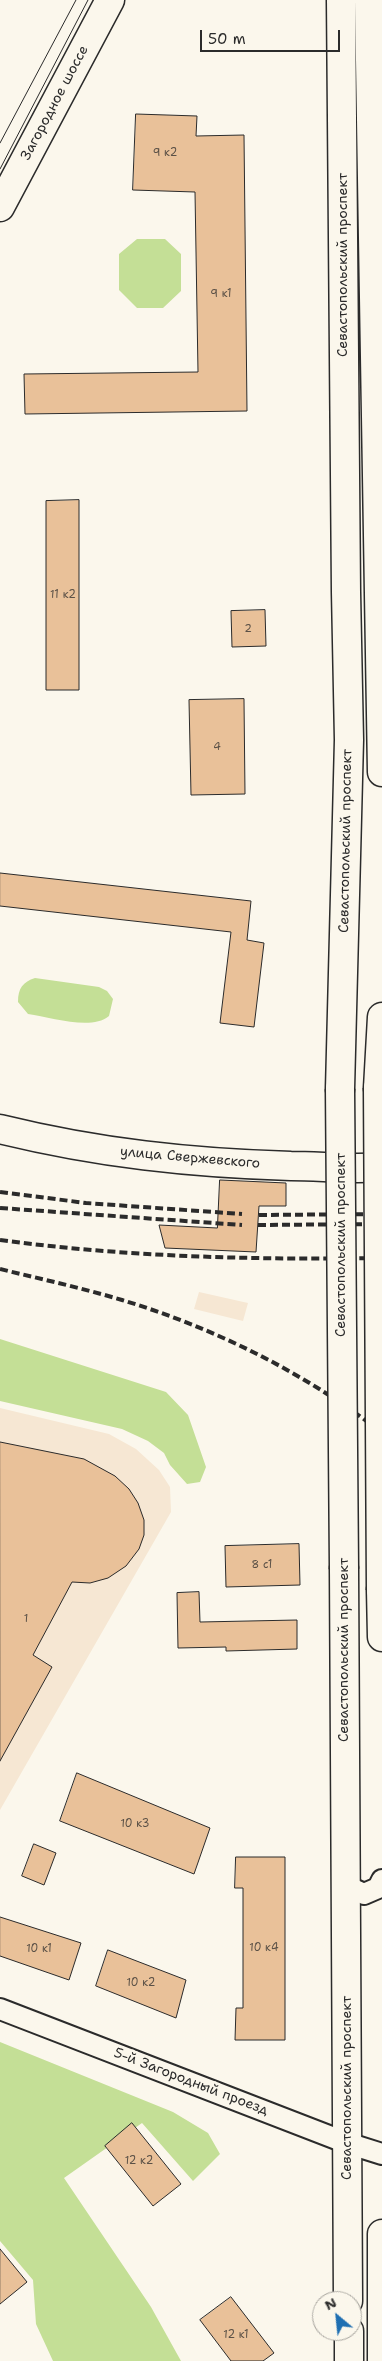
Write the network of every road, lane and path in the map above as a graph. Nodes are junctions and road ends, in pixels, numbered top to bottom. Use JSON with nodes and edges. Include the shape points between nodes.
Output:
{"nodes":[{"id":1,"x":110,"y":0,"type":"edge"},
{"id":2,"x":341,"y":0,"type":"edge"},
{"id":3,"x":369,"y":0,"type":"edge"},
{"id":4,"x":0,"y":207,"type":"edge"},
{"id":5,"x":345,"y":530,"type":"junction"},
{"id":6,"x":378,"y":530,"type":"junction"},
{"id":7,"x":380,"y":607,"type":"edge"},
{"id":8,"x":346,"y":616,"type":"junction"},
{"id":9,"x":382,"y":772,"type":"edge"},
{"id":10,"x":382,"y":1017,"type":"edge"},
{"id":11,"x":0,"y":1129,"type":"edge"},
{"id":12,"x":382,"y":1167,"type":"edge"},
{"id":13,"x":381,"y":1590,"type":"edge"},
{"id":14,"x":382,"y":1637,"type":"edge"},
{"id":15,"x":345,"y":1875,"type":"junction"},
{"id":16,"x":382,"y":1880,"type":"edge"},
{"id":17,"x":0,"y":2009,"type":"edge"},
{"id":18,"x":347,"y":2143,"type":"junction"},
{"id":19,"x":382,"y":2154,"type":"edge"},
{"id":20,"x":382,"y":2234,"type":"edge"},
{"id":21,"x":348,"y":2291,"type":"edge"},
{"id":22,"x":349,"y":2341,"type":"edge"},
{"id":23,"x":349,"y":2361,"type":"edge"},
{"id":24,"x":382,"y":2361,"type":"edge"}],
"edges":[{"from":1,"to":4,"type":"main road","name":"Загородное шоссе"},
{"from":2,"to":5,"type":"main road","name":"Севастопольский проспект"},
{"from":3,"to":6,"type":"main road","name":"Севастопольский проспект"},
{"from":5,"to":6,"type":"street","via":[[350,542],[362,546],[373,541]]},
{"from":5,"to":8,"type":"main road","name":"Севастопольский проспект"},
{"from":6,"to":7,"type":"main road","name":"Севастопольский проспект"},
{"from":7,"to":8,"type":"street","via":[[363,599],[351,604]]},
{"from":7,"to":9,"type":"main road","name":"Севастопольский проспект"},
{"from":8,"to":15,"type":"main road","name":"Севастопольский проспект","bridge":true,"via":[[349,740],[340,1089]]},
{"from":10,"to":13,"type":"main road","bridge":true,"via":[[378,1088]]},
{"from":11,"to":12,"type":"main road","name":"улица Свержевского","via":[[53,1142],[139,1156],[243,1164]]},
{"from":13,"to":14,"type":"main road"},
{"from":15,"to":16,"type":"street","via":[[351,1888],[364,1894],[378,1888]]},
{"from":15,"to":18,"type":"main road","name":"Севастопольский проспект"},
{"from":17,"to":18,"type":"street","name":"5-й Загородный проезд"},
{"from":18,"to":19,"type":"street","name":"5-й Загородный проезд"},
{"from":18,"to":21,"type":"main road","name":"Севастопольский проспект"},
{"from":20,"to":24,"type":"main road"},
{"from":22,"to":23,"type":"main road"}]}
